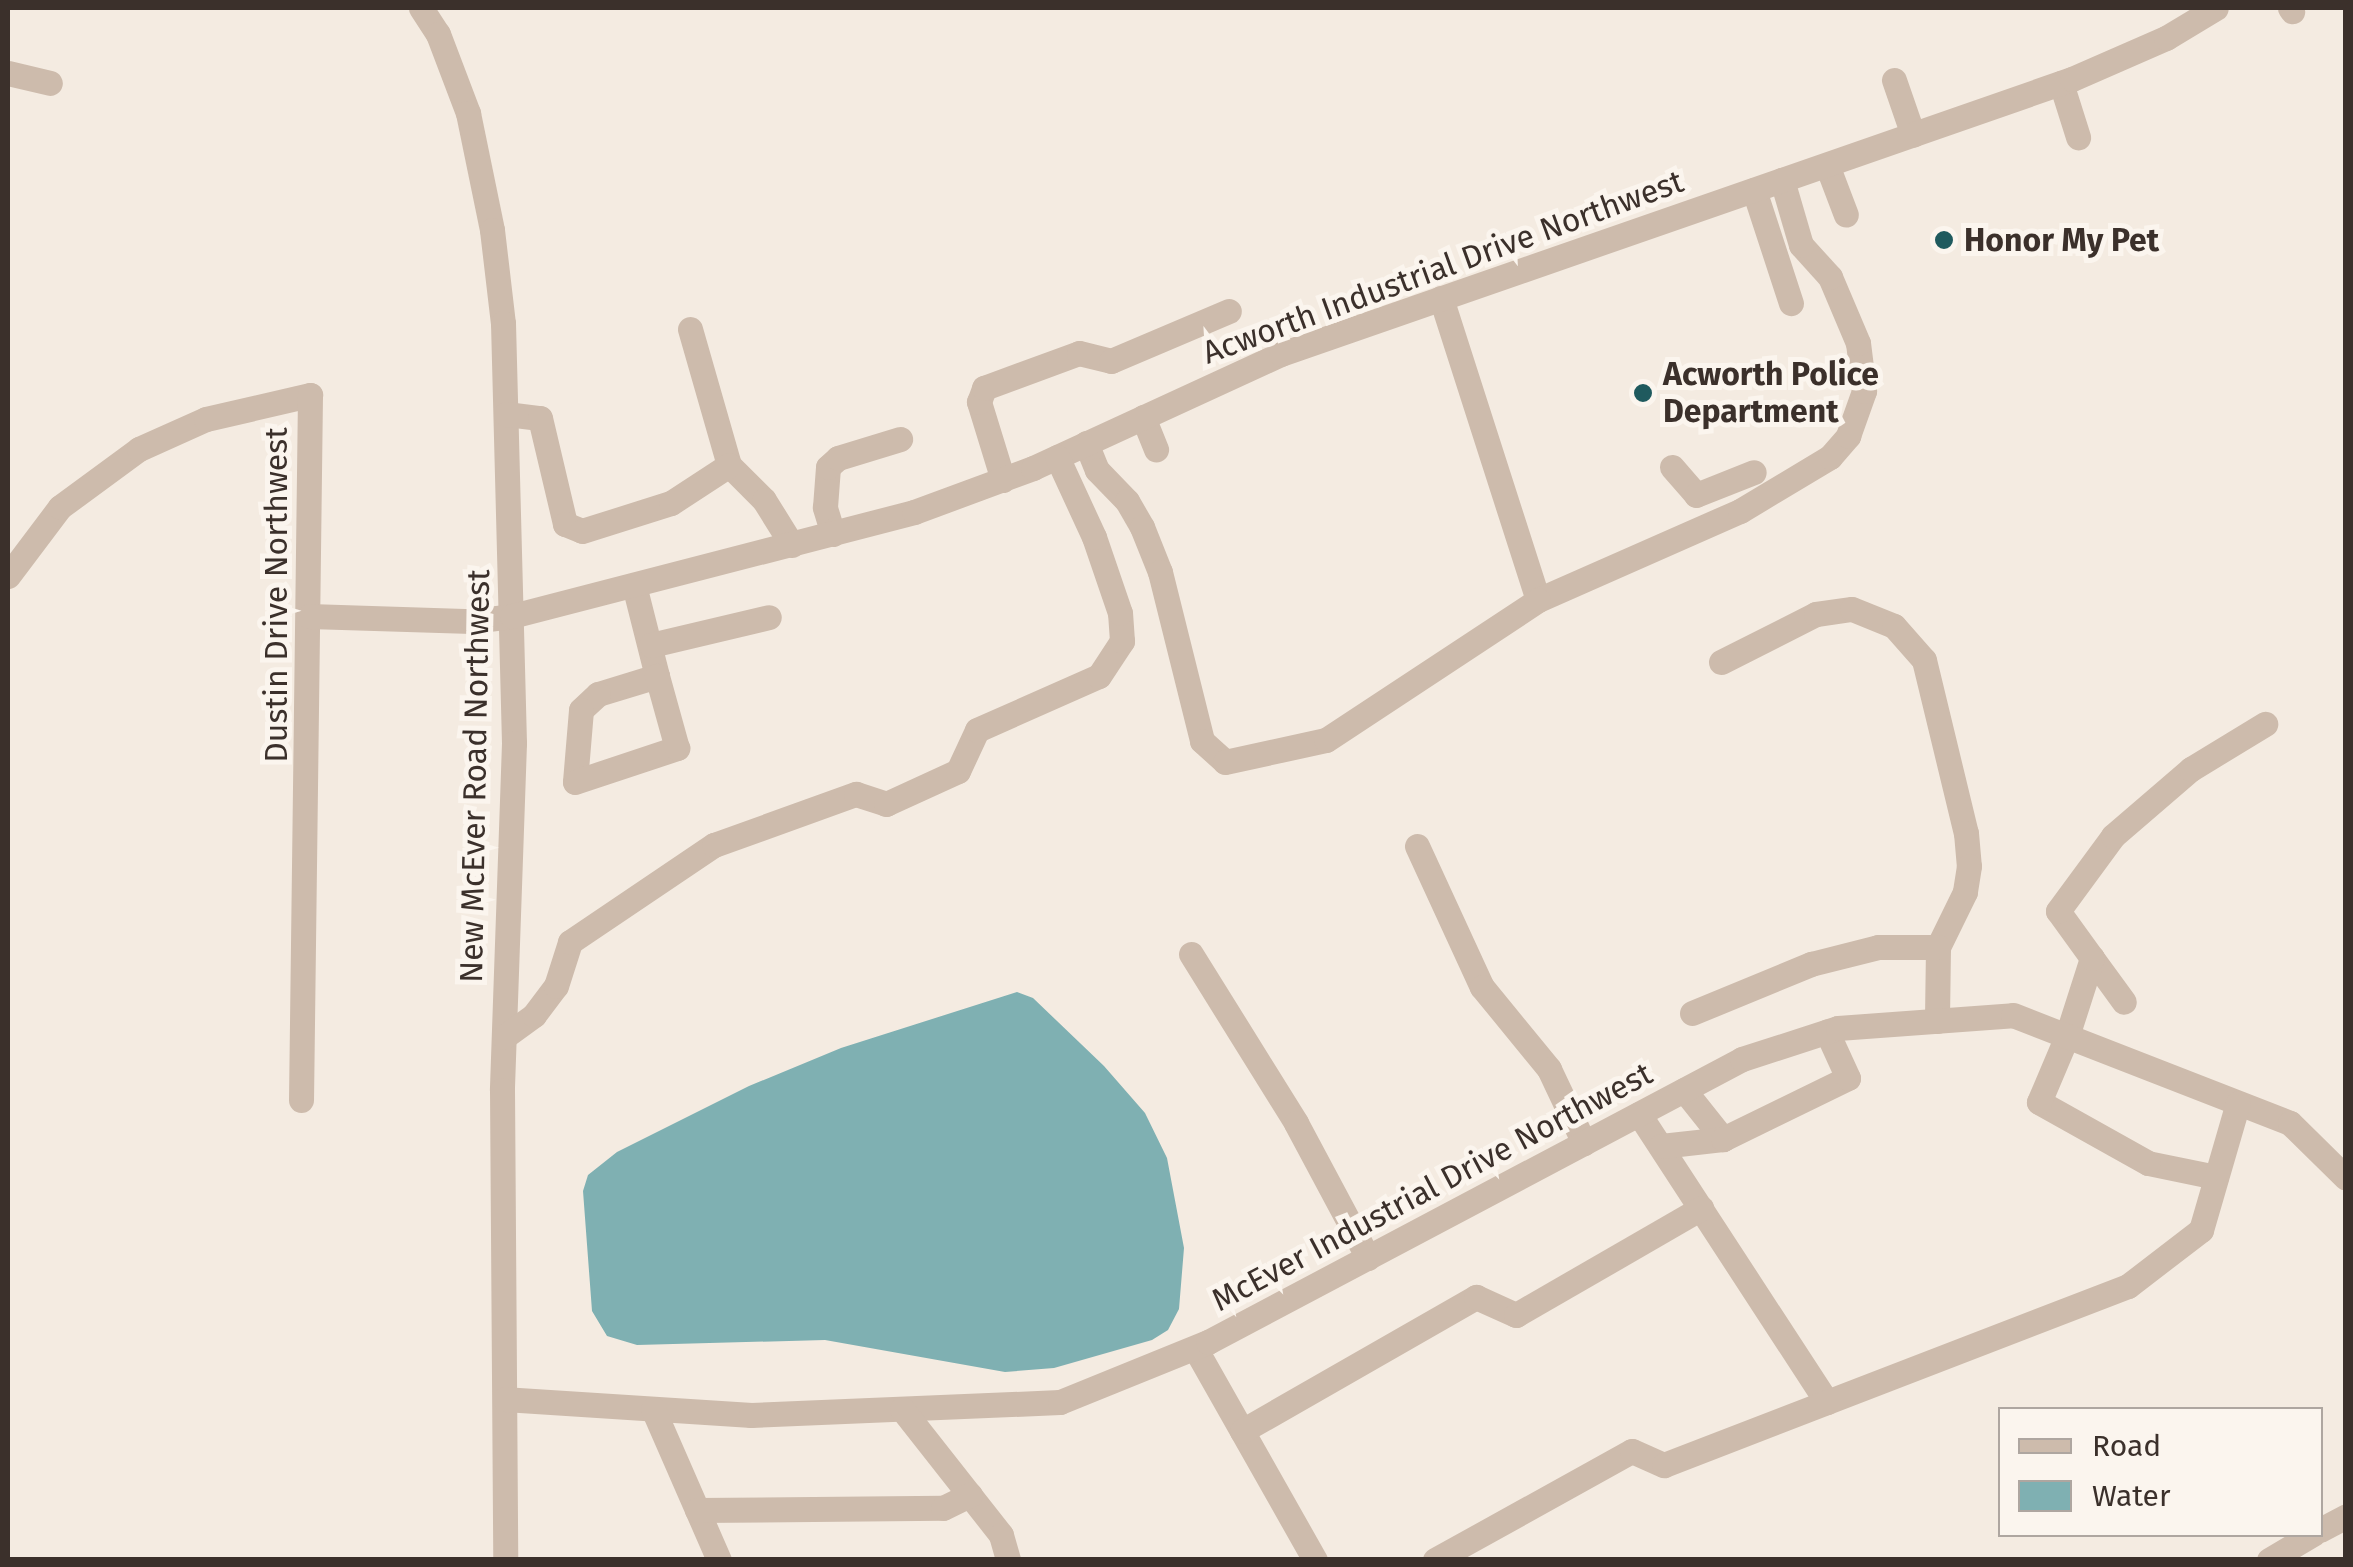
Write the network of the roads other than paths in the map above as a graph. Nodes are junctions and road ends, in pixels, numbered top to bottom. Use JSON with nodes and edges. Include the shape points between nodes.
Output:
{"nodes":[{"id":1,"x":421,"y":8,"type":"edge"},
{"id":2,"x":2216,"y":8,"type":"edge"},
{"id":3,"x":8,"y":73,"type":"edge"},
{"id":4,"x":1894,"y":80,"type":"dead end"},
{"id":5,"x":50,"y":83,"type":"dead end"},
{"id":6,"x":2062,"y":83,"type":"junction"},
{"id":7,"x":1912,"y":135,"type":"junction"},
{"id":8,"x":2078,"y":137,"type":"dead end"},
{"id":9,"x":1827,"y":165,"type":"junction"},
{"id":10,"x":1782,"y":180,"type":"junction"},
{"id":11,"x":1754,"y":190,"type":"junction"},
{"id":12,"x":1846,"y":215,"type":"dead end"},
{"id":13,"x":1441,"y":298,"type":"junction"},
{"id":14,"x":1792,"y":304,"type":"dead end"},
{"id":15,"x":1228,"y":310,"type":"dead end"},
{"id":16,"x":690,"y":330,"type":"dead end"},
{"id":17,"x":506,"y":414,"type":"junction"},
{"id":18,"x":1144,"y":418,"type":"junction"},
{"id":19,"x":900,"y":439,"type":"dead end"},
{"id":20,"x":1086,"y":443,"type":"junction"},
{"id":21,"x":1156,"y":450,"type":"dead end"},
{"id":22,"x":1057,"y":456,"type":"junction"},
{"id":23,"x":729,"y":466,"type":"junction"},
{"id":24,"x":1672,"y":467,"type":"dead end"},
{"id":25,"x":1754,"y":472,"type":"dead end"},
{"id":26,"x":1003,"y":480,"type":"junction"},
{"id":27,"x":1696,"y":495,"type":"junction"},
{"id":28,"x":1702,"y":530,"type":"junction"},
{"id":29,"x":833,"y":534,"type":"junction"},
{"id":30,"x":792,"y":544,"type":"junction"},
{"id":31,"x":8,"y":576,"type":"edge"},
{"id":32,"x":634,"y":585,"type":"junction"},
{"id":33,"x":1538,"y":600,"type":"junction"},
{"id":34,"x":308,"y":616,"type":"junction"},
{"id":35,"x":512,"y":616,"type":"junction"},
{"id":36,"x":769,"y":617,"type":"dead end"},
{"id":37,"x":651,"y":646,"type":"junction"},
{"id":38,"x":1721,"y":662,"type":"dead end"},
{"id":39,"x":658,"y":676,"type":"junction"},
{"id":40,"x":2264,"y":724,"type":"dead end"},
{"id":41,"x":1417,"y":846,"type":"dead end"},
{"id":42,"x":1938,"y":947,"type":"junction"},
{"id":43,"x":1192,"y":954,"type":"dead end"},
{"id":44,"x":2092,"y":958,"type":"junction"},
{"id":45,"x":2124,"y":1002,"type":"dead end"},
{"id":46,"x":1692,"y":1012,"type":"dead end"},
{"id":47,"x":1937,"y":1021,"type":"junction"},
{"id":48,"x":1827,"y":1032,"type":"junction"},
{"id":49,"x":2067,"y":1036,"type":"junction"},
{"id":50,"x":504,"y":1037,"type":"junction"},
{"id":51,"x":1684,"y":1090,"type":"junction"},
{"id":52,"x":301,"y":1100,"type":"dead end"},
{"id":53,"x":2238,"y":1103,"type":"junction"},
{"id":54,"x":1639,"y":1114,"type":"junction"},
{"id":55,"x":1723,"y":1139,"type":"junction"},
{"id":56,"x":1584,"y":1143,"type":"junction"},
{"id":57,"x":1661,"y":1146,"type":"junction"},
{"id":58,"x":2216,"y":1178,"type":"junction"},
{"id":59,"x":2346,"y":1178,"type":"edge"},
{"id":60,"x":1701,"y":1208,"type":"junction"},
{"id":61,"x":1368,"y":1258,"type":"junction"},
{"id":62,"x":1195,"y":1348,"type":"junction"},
{"id":63,"x":505,"y":1399,"type":"junction"},
{"id":64,"x":1827,"y":1402,"type":"junction"},
{"id":65,"x":653,"y":1409,"type":"junction"},
{"id":66,"x":902,"y":1409,"type":"junction"},
{"id":67,"x":1242,"y":1431,"type":"junction"},
{"id":68,"x":970,"y":1494,"type":"junction"},
{"id":69,"x":697,"y":1510,"type":"junction"},
{"id":70,"x":2346,"y":1516,"type":"edge"},
{"id":71,"x":2323,"y":1528,"type":"edge"},
{"id":72,"x":2308,"y":1537,"type":"edge"},
{"id":73,"x":505,"y":1560,"type":"edge"},
{"id":74,"x":718,"y":1560,"type":"edge"},
{"id":75,"x":1008,"y":1560,"type":"edge"},
{"id":76,"x":1315,"y":1560,"type":"edge"},
{"id":77,"x":1435,"y":1560,"type":"edge"},
{"id":78,"x":2269,"y":1560,"type":"edge"}],
"edges":[{"from":1,"to":17,"type":"street","name":"New McEver Road Northwest","via":[[450,66],[482,170],[503,322]]},
{"from":2,"to":6,"type":"street","name":"Acworth Industrial Drive Northwest","via":[[2166,38]]},
{"from":3,"to":5,"type":"street"},
{"from":4,"to":7,"type":"street"},
{"from":6,"to":7,"type":"street","name":"Acworth Industrial Drive Northwest"},
{"from":6,"to":8,"type":"street"},
{"from":7,"to":9,"type":"street","name":"Acworth Industrial Drive Northwest"},
{"from":9,"to":10,"type":"street","name":"Acworth Industrial Drive Northwest"},
{"from":9,"to":12,"type":"street"},
{"from":10,"to":11,"type":"street","name":"Acworth Industrial Drive Northwest"},
{"from":10,"to":28,"type":"street","via":[[1801,245],[1830,276],[1852,324],[1864,376],[1861,408],[1830,457]]},
{"from":11,"to":13,"type":"street","name":"Acworth Industrial Drive Northwest"},
{"from":11,"to":14,"type":"street"},
{"from":13,"to":18,"type":"street","name":"Acworth Industrial Drive Northwest","via":[[1266,360]]},
{"from":13,"to":33,"type":"street"},
{"from":15,"to":26,"type":"street","via":[[1111,361],[1079,353],[984,388],[979,402]]},
{"from":16,"to":23,"type":"street"},
{"from":17,"to":23,"type":"street","via":[[540,418],[565,524],[582,530],[671,503]]},
{"from":17,"to":35,"type":"street","name":"New McEver Road Northwest"},
{"from":18,"to":20,"type":"street","name":"Acworth Industrial Drive Northwest"},
{"from":18,"to":21,"type":"street"},
{"from":19,"to":29,"type":"street","via":[[828,467],[825,508]]},
{"from":20,"to":22,"type":"street","name":"Acworth Industrial Drive Northwest"},
{"from":20,"to":33,"type":"street","via":[[1097,470],[1142,527],[1160,572],[1202,741],[1225,762],[1326,740]]},
{"from":22,"to":26,"type":"street","name":"Acworth Industrial Drive Northwest"},
{"from":22,"to":50,"type":"street","via":[[1120,613],[1122,641],[1099,676],[977,730],[958,771],[886,804],[856,794],[714,845],[570,942],[556,986],[534,1015]]},
{"from":23,"to":30,"type":"street","via":[[764,500]]},
{"from":24,"to":27,"type":"street"},
{"from":25,"to":27,"type":"street"},
{"from":26,"to":29,"type":"street","name":"Acworth Industrial Drive Northwest"},
{"from":27,"to":28,"type":"street"},
{"from":28,"to":33,"type":"street"},
{"from":29,"to":30,"type":"street","name":"Acworth Industrial Drive Northwest"},
{"from":30,"to":32,"type":"street","name":"Acworth Industrial Drive Northwest"},
{"from":31,"to":34,"type":"street","name":"Dustin Drive Northwest","via":[[60,507],[138,449],[206,419],[310,395]]},
{"from":32,"to":35,"type":"street","name":"Acworth Industrial Drive Northwest"},
{"from":32,"to":37,"type":"street"},
{"from":34,"to":35,"type":"street","name":"Acworth Industrial Drive Northwest"},
{"from":34,"to":52,"type":"street","name":"Dustin Drive Northwest"},
{"from":35,"to":50,"type":"street","name":"New McEver Road Northwest"},
{"from":36,"to":37,"type":"street"},
{"from":37,"to":39,"type":"street"},
{"from":38,"to":42,"type":"street","via":[[1816,614],[1852,609],[1894,626],[1924,660],[1969,866],[1965,892]]},
{"from":39,"to":39,"type":"street","via":[[598,694],[581,710],[575,782],[676,748]]},
{"from":40,"to":44,"type":"street","via":[[2191,769],[2090,864],[2058,911]]},
{"from":41,"to":56,"type":"street","via":[[1482,987],[1549,1069]]},
{"from":42,"to":46,"type":"street","via":[[1878,948],[1811,964]]},
{"from":42,"to":47,"type":"street"},
{"from":43,"to":61,"type":"street","via":[[1296,1123]]},
{"from":44,"to":45,"type":"street"},
{"from":44,"to":49,"type":"street"},
{"from":47,"to":48,"type":"street","name":"McEver Industrial Drive Northwest"},
{"from":47,"to":49,"type":"street","name":"McEver Industrial Drive Northwest","via":[[2013,1015]]},
{"from":48,"to":51,"type":"street","name":"McEver Industrial Drive Northwest","via":[[1742,1059]]},
{"from":48,"to":55,"type":"street","via":[[1848,1078]]},
{"from":49,"to":53,"type":"street","name":"McEver Industrial Drive Northwest"},
{"from":49,"to":58,"type":"street","via":[[2038,1102],[2148,1163]]},
{"from":50,"to":63,"type":"street","name":"New McEver Road Northwest"},
{"from":51,"to":54,"type":"street","name":"McEver Industrial Drive Northwest"},
{"from":51,"to":55,"type":"street"},
{"from":53,"to":58,"type":"street"},
{"from":53,"to":59,"type":"street","name":"McEver Industrial Drive Northwest","via":[[2290,1124]]},
{"from":54,"to":56,"type":"street","name":"McEver Industrial Drive Northwest"},
{"from":54,"to":57,"type":"street"},
{"from":55,"to":57,"type":"street"},
{"from":56,"to":61,"type":"street","name":"McEver Industrial Drive Northwest"},
{"from":57,"to":60,"type":"street"},
{"from":58,"to":64,"type":"street","via":[[2200,1230],[2128,1286]]},
{"from":60,"to":64,"type":"street"},
{"from":60,"to":67,"type":"street","via":[[1516,1315],[1476,1297]]},
{"from":61,"to":62,"type":"street","name":"McEver Industrial Drive Northwest"},
{"from":62,"to":66,"type":"street","name":"McEver Industrial Drive Northwest","via":[[1060,1402]]},
{"from":62,"to":67,"type":"street"},
{"from":63,"to":65,"type":"street","name":"McEver Industrial Drive Northwest"},
{"from":63,"to":73,"type":"street","name":"New McEver Road Northwest"},
{"from":64,"to":77,"type":"street","via":[[1664,1465],[1632,1451]]},
{"from":65,"to":66,"type":"street","name":"McEver Industrial Drive Northwest","via":[[750,1416]]},
{"from":65,"to":69,"type":"street"},
{"from":66,"to":68,"type":"street"},
{"from":67,"to":76,"type":"street"},
{"from":68,"to":69,"type":"street","via":[[943,1508]]},
{"from":68,"to":75,"type":"street","via":[[1001,1535]]},
{"from":69,"to":74,"type":"street"},
{"from":70,"to":71,"type":"street"},
{"from":72,"to":78,"type":"street"}]}
